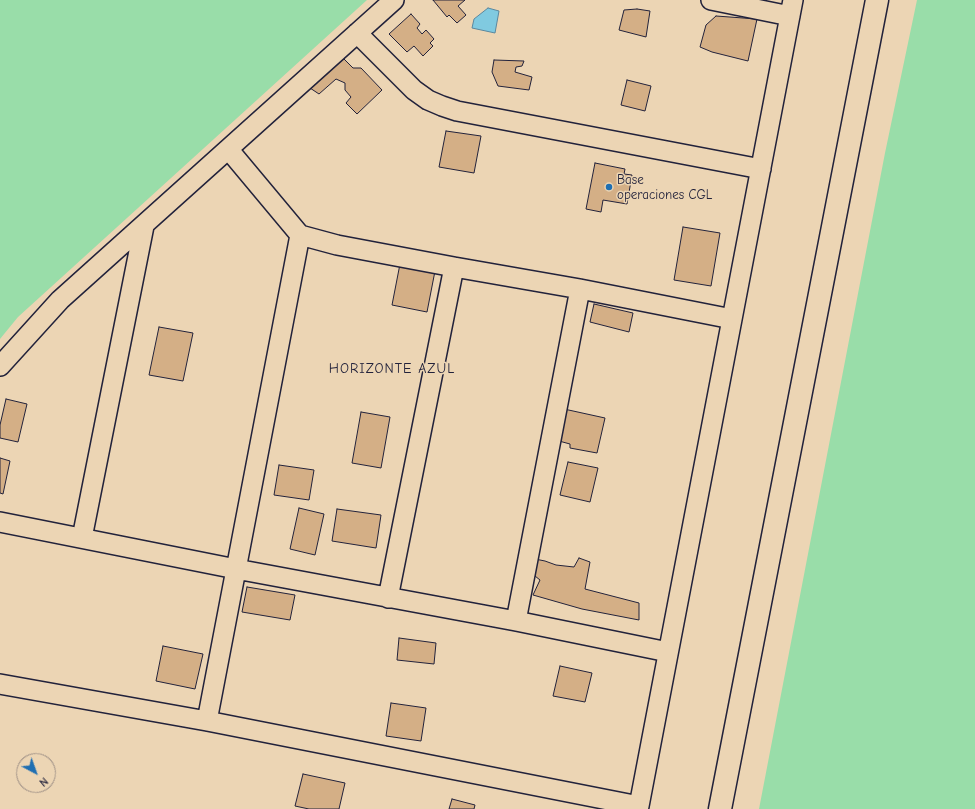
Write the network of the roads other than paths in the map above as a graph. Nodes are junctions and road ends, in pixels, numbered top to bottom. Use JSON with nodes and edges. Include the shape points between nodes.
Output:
{"nodes":[{"id":1,"x":394,"y":0,"type":"edge"},
{"id":2,"x":711,"y":0,"type":"edge"},
{"id":3,"x":877,"y":0,"type":"edge"},
{"id":4,"x":791,"y":8,"type":"edge"},
{"id":5,"x":357,"y":33,"type":"junction"},
{"id":6,"x":229,"y":150,"type":"junction"},
{"id":7,"x":761,"y":169,"type":"junction"},
{"id":8,"x":144,"y":226,"type":"junction"},
{"id":9,"x":300,"y":235,"type":"junction"},
{"id":10,"x":454,"y":267,"type":"junction"},
{"id":11,"x":580,"y":289,"type":"junction"},
{"id":12,"x":732,"y":319,"type":"junction"},
{"id":13,"x":0,"y":366,"type":"edge"},
{"id":14,"x":0,"y":522,"type":"edge"},
{"id":15,"x":82,"y":538,"type":"junction"},
{"id":16,"x":236,"y":569,"type":"junction"},
{"id":17,"x":388,"y":598,"type":"junction"},
{"id":18,"x":516,"y":621,"type":"junction"},
{"id":19,"x":668,"y":652,"type":"junction"},
{"id":20,"x":0,"y":684,"type":"edge"},
{"id":21,"x":207,"y":721,"type":"junction"},
{"id":22,"x":720,"y":809,"type":"edge"}],
"edges":[{"from":1,"to":5,"type":"street"},
{"from":2,"to":4,"type":"street"},
{"from":3,"to":22,"type":"street"},
{"from":4,"to":7,"type":"street"},
{"from":5,"to":6,"type":"street"},
{"from":5,"to":7,"type":"street","via":[[414,90],[442,106]]},
{"from":6,"to":8,"type":"street"},
{"from":6,"to":9,"type":"street"},
{"from":7,"to":12,"type":"street"},
{"from":8,"to":13,"type":"street","via":[[60,300]]},
{"from":8,"to":15,"type":"street"},
{"from":9,"to":10,"type":"street","via":[[337,245]]},
{"from":9,"to":16,"type":"street"},
{"from":10,"to":11,"type":"street"},
{"from":10,"to":17,"type":"street"},
{"from":11,"to":12,"type":"street"},
{"from":11,"to":18,"type":"street"},
{"from":12,"to":19,"type":"street"},
{"from":14,"to":15,"type":"street"},
{"from":15,"to":16,"type":"street"},
{"from":16,"to":17,"type":"street"},
{"from":16,"to":21,"type":"street"},
{"from":17,"to":18,"type":"street"},
{"from":18,"to":19,"type":"street"},
{"from":19,"to":21,"type":"street","via":[[639,806]]},
{"from":20,"to":21,"type":"street"}]}
